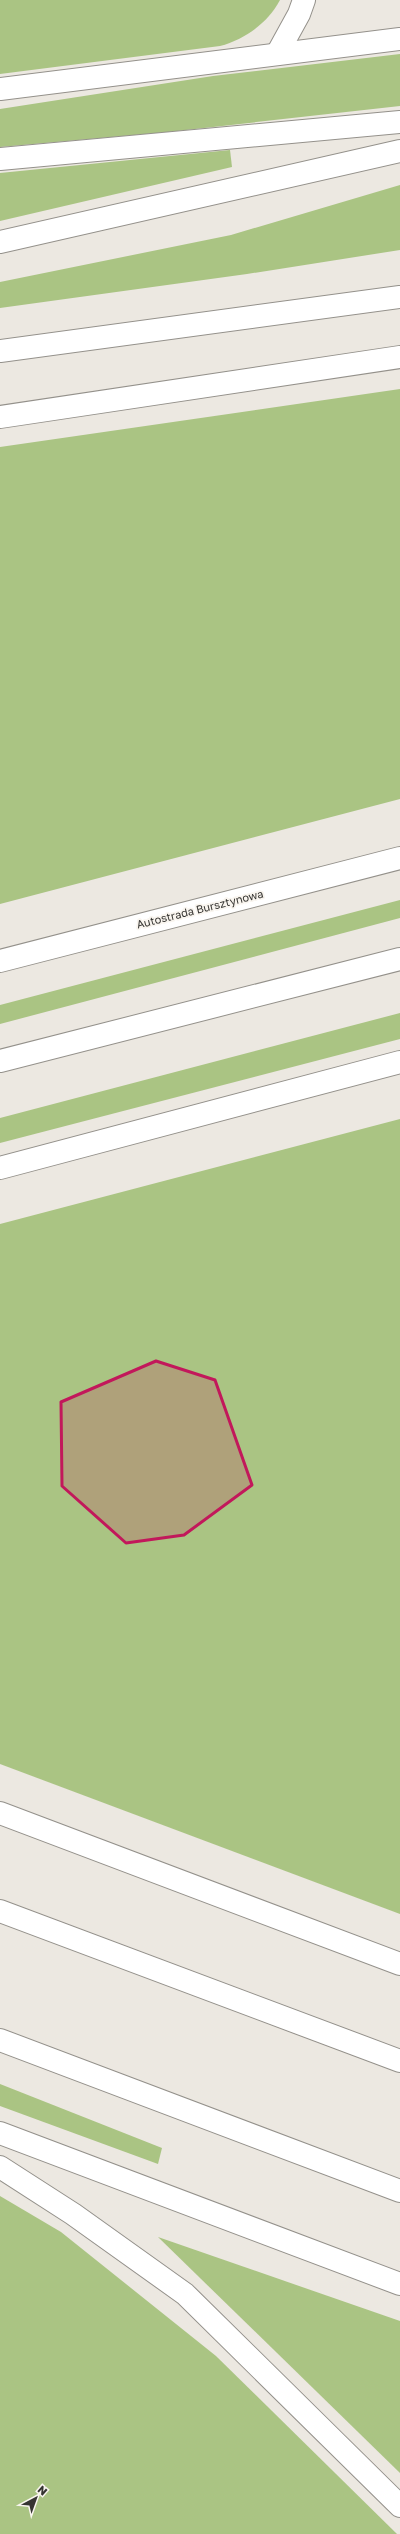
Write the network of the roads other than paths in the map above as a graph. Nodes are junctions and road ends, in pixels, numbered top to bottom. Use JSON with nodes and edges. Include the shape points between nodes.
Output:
{"nodes":[{"id":1,"x":304,"y":0,"type":"edge"},
{"id":2,"x":400,"y":39,"type":"edge"},
{"id":3,"x":276,"y":54,"type":"junction"},
{"id":4,"x":0,"y":89,"type":"edge"},
{"id":5,"x":400,"y":122,"type":"edge"},
{"id":6,"x":400,"y":151,"type":"edge"},
{"id":7,"x":0,"y":159,"type":"edge"},
{"id":8,"x":0,"y":242,"type":"edge"},
{"id":9,"x":400,"y":297,"type":"edge"},
{"id":10,"x":0,"y":351,"type":"edge"},
{"id":11,"x":400,"y":357,"type":"edge"},
{"id":12,"x":0,"y":417,"type":"edge"},
{"id":13,"x":400,"y":858,"type":"edge"},
{"id":14,"x":400,"y":958,"type":"edge"},
{"id":15,"x":0,"y":961,"type":"edge"},
{"id":16,"x":0,"y":1061,"type":"edge"},
{"id":17,"x":400,"y":1062,"type":"edge"},
{"id":18,"x":0,"y":1168,"type":"edge"},
{"id":19,"x":0,"y":1813,"type":"edge"},
{"id":20,"x":0,"y":1911,"type":"edge"},
{"id":21,"x":400,"y":1964,"type":"edge"},
{"id":22,"x":0,"y":2040,"type":"edge"},
{"id":23,"x":400,"y":2061,"type":"edge"},
{"id":24,"x":0,"y":2133,"type":"edge"},
{"id":25,"x":0,"y":2167,"type":"edge"},
{"id":26,"x":400,"y":2191,"type":"edge"},
{"id":27,"x":400,"y":2284,"type":"edge"},
{"id":28,"x":400,"y":2506,"type":"edge"}],
"edges":[{"from":1,"to":3,"type":"main road","via":[[299,14]]},
{"from":2,"to":3,"type":"main road"},
{"from":3,"to":4,"type":"main road"},
{"from":5,"to":7,"type":"main road"},
{"from":6,"to":8,"type":"main road"},
{"from":9,"to":10,"type":"main road"},
{"from":11,"to":12,"type":"main road"},
{"from":13,"to":15,"type":"main road","name":"Autostrada Bursztynowa"},
{"from":14,"to":16,"type":"main road"},
{"from":17,"to":18,"type":"main road"},
{"from":19,"to":21,"type":"main road"},
{"from":20,"to":23,"type":"main road"},
{"from":22,"to":26,"type":"main road"},
{"from":24,"to":27,"type":"main road"},
{"from":25,"to":28,"type":"main road","via":[[73,2214],[184,2294]]}]}
